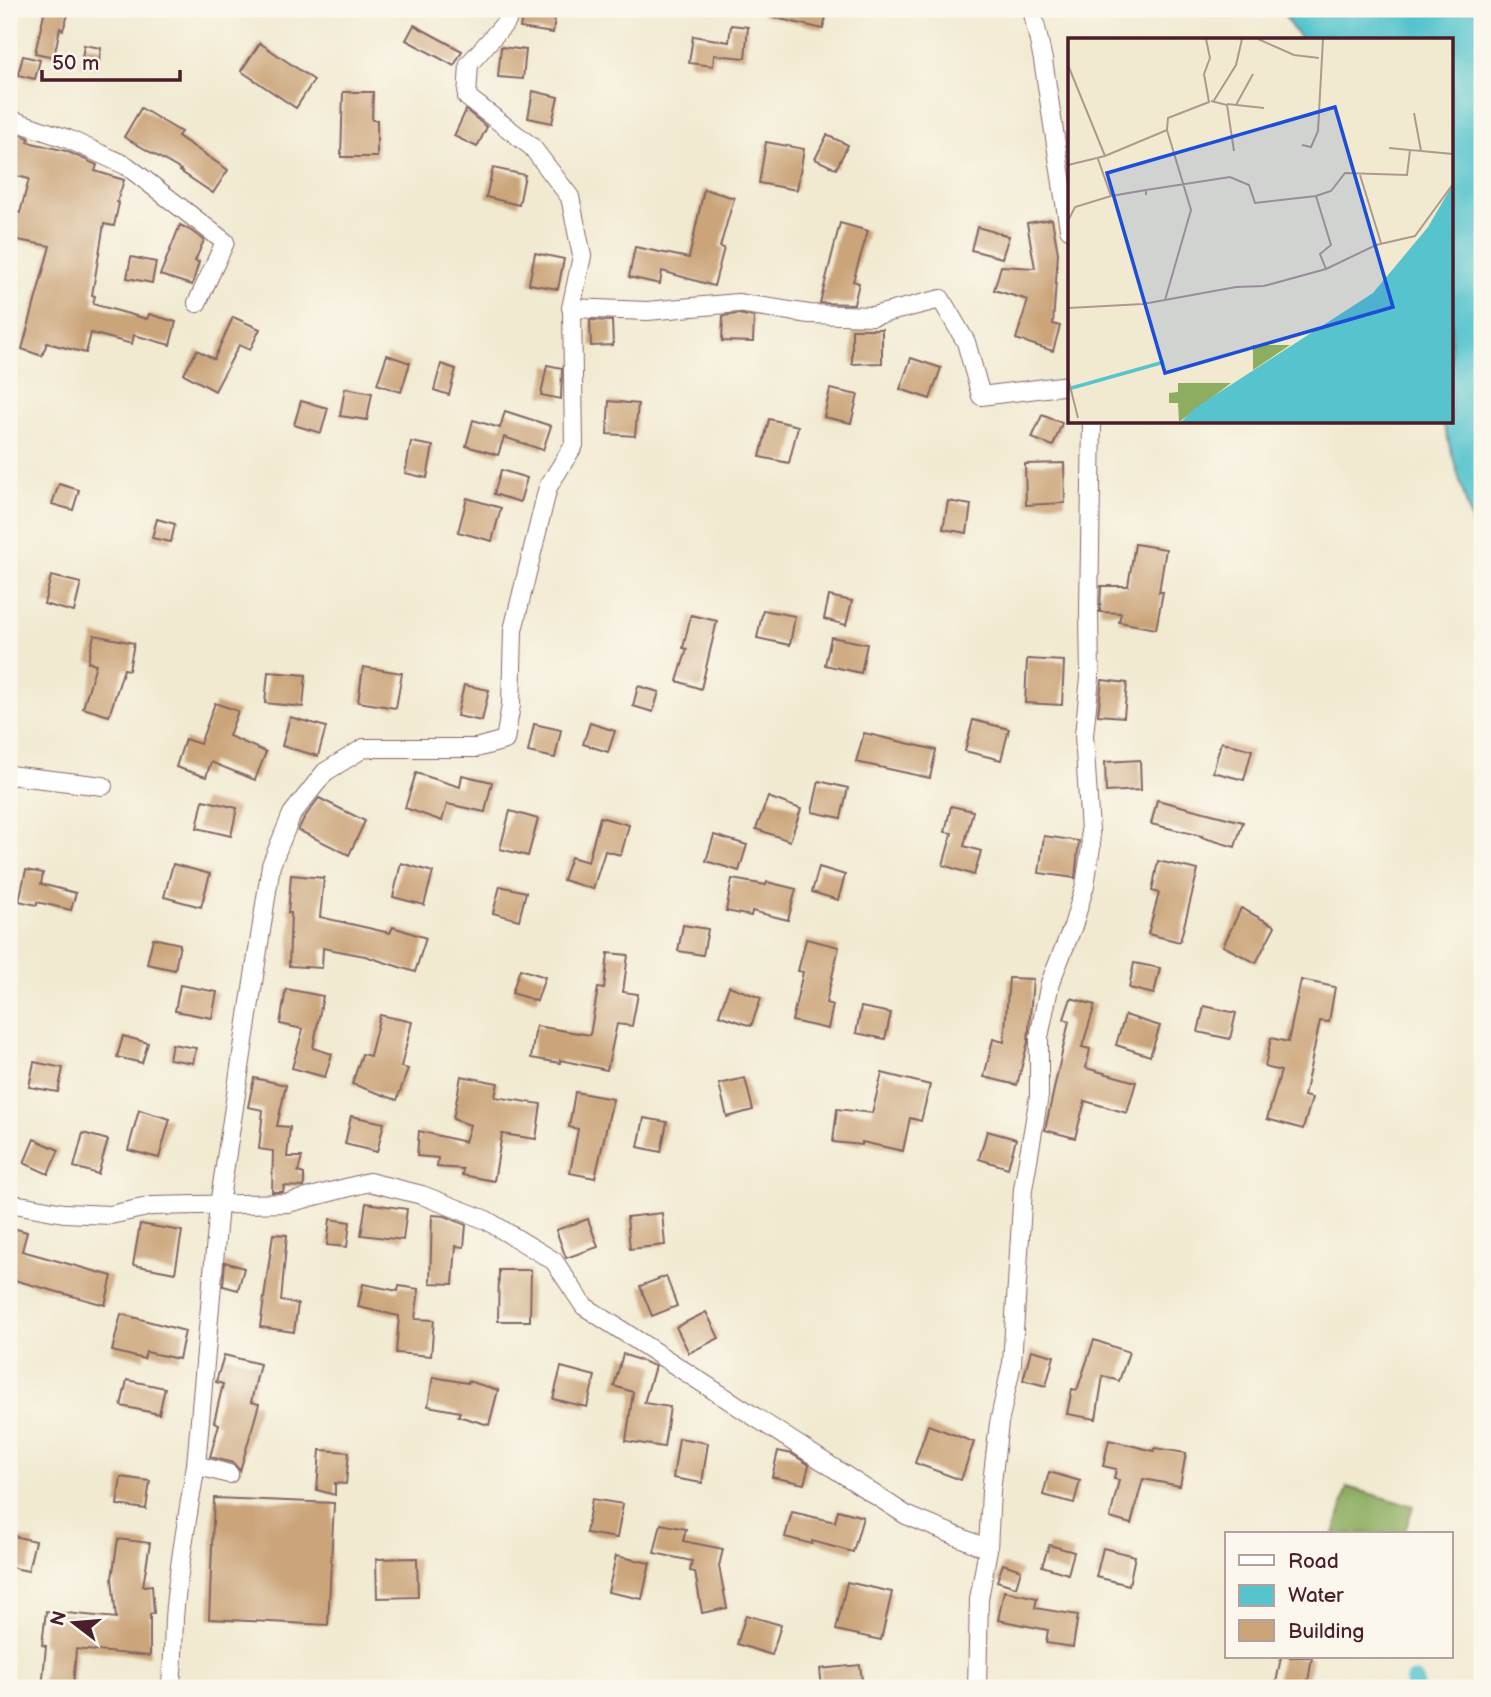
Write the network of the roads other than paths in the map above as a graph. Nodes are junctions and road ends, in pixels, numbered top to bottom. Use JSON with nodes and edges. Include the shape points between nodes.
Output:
{"nodes":[{"id":1,"x":509,"y":9,"type":"edge"},
{"id":2,"x":1032,"y":9,"type":"edge"},
{"id":3,"x":9,"y":119,"type":"edge"},
{"id":4,"x":1068,"y":222,"type":"edge"},
{"id":5,"x":197,"y":303,"type":"dead end"},
{"id":6,"x":572,"y":308,"type":"junction"},
{"id":7,"x":1068,"y":385,"type":"edge"},
{"id":8,"x":1092,"y":424,"type":"edge"},
{"id":9,"x":9,"y":775,"type":"edge"},
{"id":10,"x":103,"y":786,"type":"dead end"},
{"id":11,"x":9,"y":1203,"type":"edge"},
{"id":12,"x":219,"y":1205,"type":"junction"},
{"id":13,"x":196,"y":1465,"type":"junction"},
{"id":14,"x":229,"y":1474,"type":"dead end"},
{"id":15,"x":988,"y":1549,"type":"junction"},
{"id":16,"x":170,"y":1688,"type":"edge"},
{"id":17,"x":977,"y":1688,"type":"edge"}],
"edges":[{"from":1,"to":6,"type":"street","via":[[507,21],[469,64],[467,97],[532,147],[569,197],[582,256]]},
{"from":2,"to":4,"type":"street"},
{"from":3,"to":5,"type":"street","via":[[127,166],[225,242]]},
{"from":6,"to":7,"type":"street","via":[[647,311],[738,303],[809,314],[873,316],[941,299],[966,342],[981,396]]},
{"from":6,"to":12,"type":"street","via":[[574,444],[548,488],[513,630],[505,740],[476,748],[364,748],[325,772],[292,814],[271,865]]},
{"from":8,"to":15,"type":"street","via":[[1090,678],[1084,735],[1091,847],[1085,885],[1050,983],[1039,1037],[1039,1096],[1023,1189],[1012,1363],[999,1423]]},
{"from":9,"to":10,"type":"street"},
{"from":11,"to":12,"type":"street","via":[[110,1215],[152,1206]]},
{"from":12,"to":13,"type":"street"},
{"from":12,"to":15,"type":"street","via":[[288,1203],[369,1182],[463,1209],[554,1261],[584,1306],[873,1494],[906,1515]]},
{"from":13,"to":14,"type":"street"},
{"from":13,"to":16,"type":"street","via":[[180,1558]]},
{"from":15,"to":17,"type":"street","via":[[979,1599]]}]}
